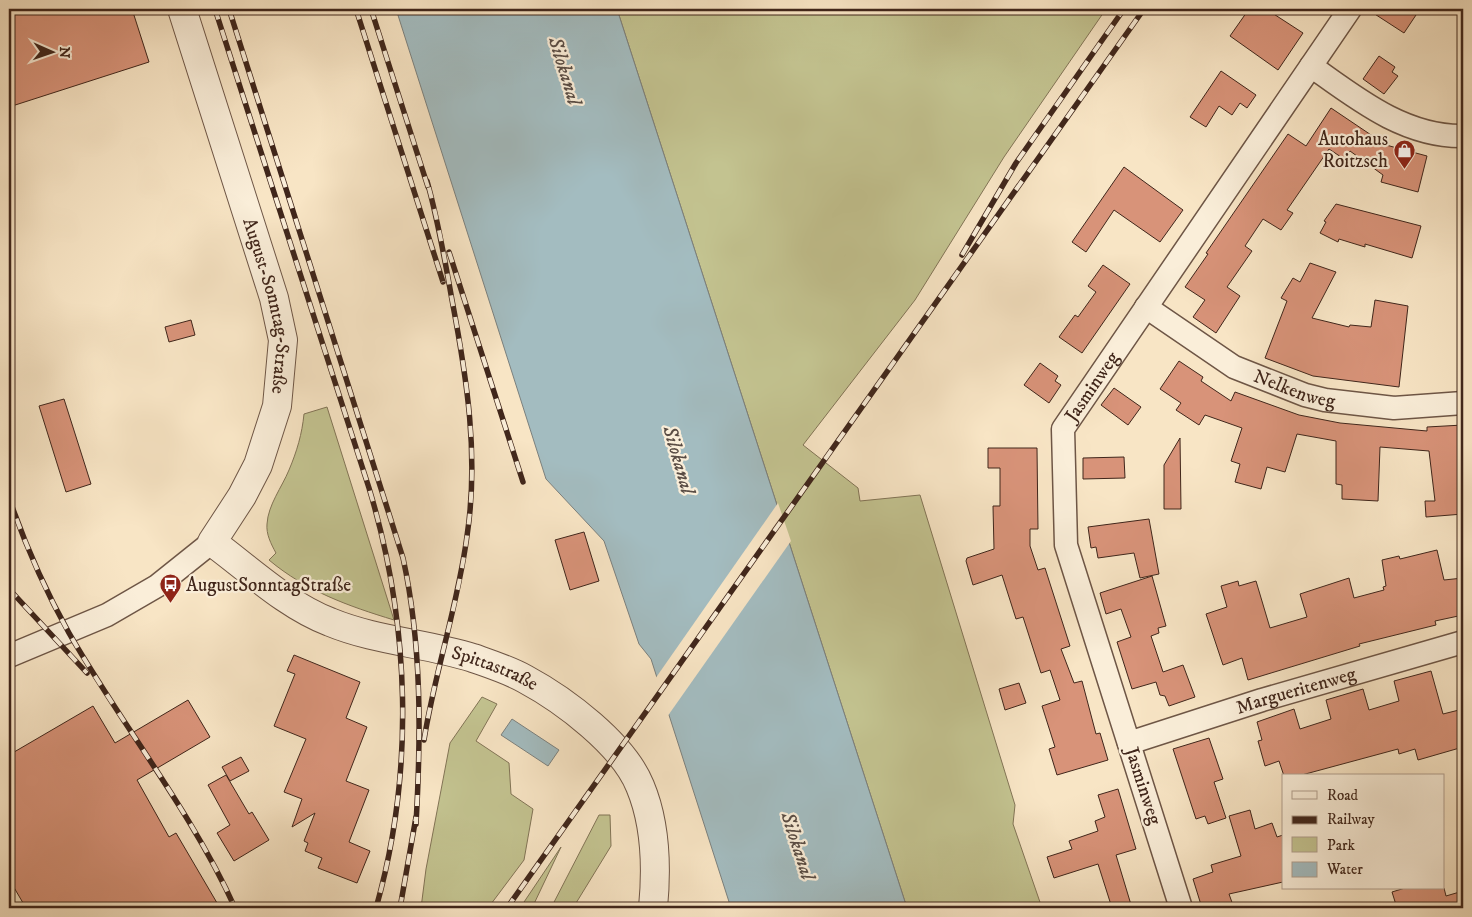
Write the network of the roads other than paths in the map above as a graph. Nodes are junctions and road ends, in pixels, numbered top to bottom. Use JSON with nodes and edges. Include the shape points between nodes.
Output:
{"nodes":[{"id":1,"x":182,"y":9,"type":"edge"},
{"id":2,"x":1350,"y":9,"type":"edge"},
{"id":3,"x":1311,"y":66,"type":"junction"},
{"id":4,"x":1463,"y":136,"type":"edge"},
{"id":5,"x":1146,"y":306,"type":"junction"},
{"id":6,"x":1463,"y":404,"type":"edge"},
{"id":7,"x":212,"y":542,"type":"junction"},
{"id":8,"x":1463,"y":642,"type":"edge"},
{"id":9,"x":9,"y":656,"type":"edge"},
{"id":10,"x":1129,"y":743,"type":"junction"},
{"id":11,"x":653,"y":908,"type":"edge"},
{"id":12,"x":1181,"y":908,"type":"edge"}],
"edges":[{"from":1,"to":7,"type":"street","name":"August-Sonntag-Straße","via":[[274,298],[283,340],[277,406],[258,465]]},
{"from":2,"to":3,"type":"street","name":"Jasminweg"},
{"from":3,"to":4,"type":"street","via":[[1375,111],[1431,133]]},
{"from":3,"to":5,"type":"street","name":"Jasminweg"},
{"from":5,"to":6,"type":"street","name":"Nelkenweg","via":[[1234,367],[1305,395],[1394,408]]},
{"from":5,"to":10,"type":"street","name":"Jasminweg","via":[[1063,429],[1066,545]]},
{"from":7,"to":9,"type":"street","name":"August-Sonntag-Straße","via":[[157,586],[106,615]]},
{"from":7,"to":11,"type":"street","name":"Spittastraße","via":[[290,600],[330,622],[471,658],[524,679],[560,701],[624,760],[639,784],[654,839]]},
{"from":8,"to":10,"type":"street","name":"Margueritenweg","via":[[1262,700]]},
{"from":10,"to":12,"type":"street","name":"Jasminweg"}]}
